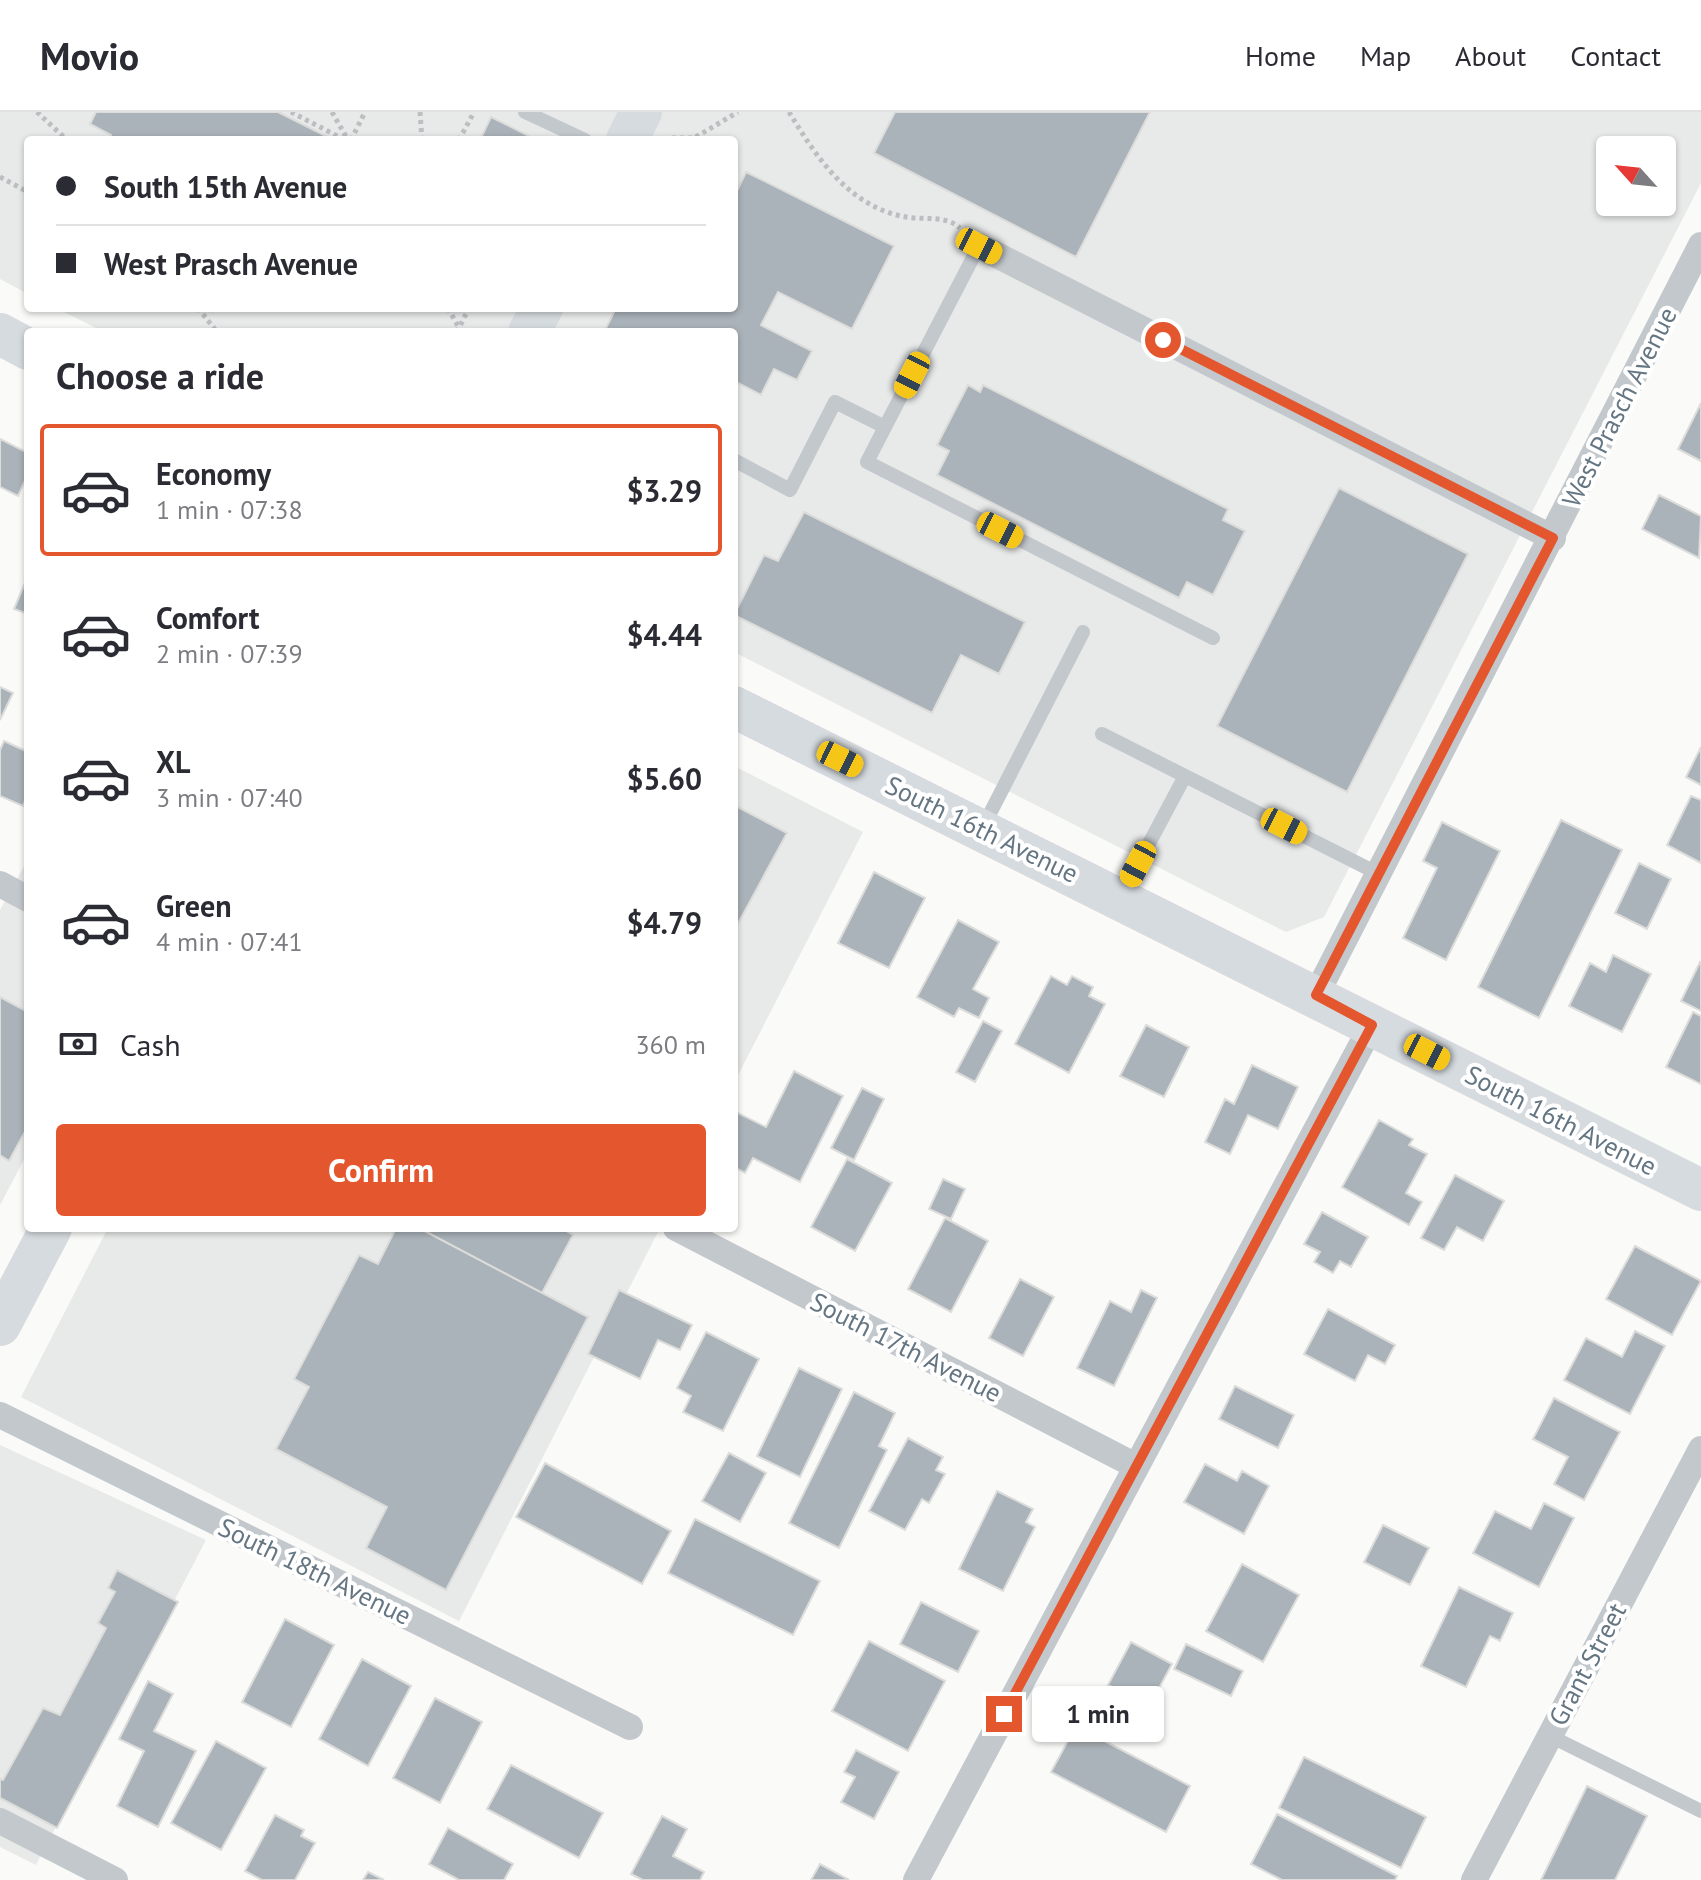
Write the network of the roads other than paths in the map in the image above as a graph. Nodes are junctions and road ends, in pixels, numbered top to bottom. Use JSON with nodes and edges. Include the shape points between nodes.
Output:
{"nodes":[{"id":1,"x":525,"y":112,"type":"edge"},
{"id":2,"x":657,"y":125,"type":"edge"},
{"id":3,"x":576,"y":136,"type":"edge"},
{"id":4,"x":635,"y":136,"type":"edge"},
{"id":5,"x":1701,"y":245,"type":"edge"},
{"id":6,"x":979,"y":246,"type":"joint"},
{"id":7,"x":0,"y":334,"type":"edge"},
{"id":8,"x":24,"y":347,"type":"edge"},
{"id":9,"x":885,"y":427,"type":"junction"},
{"id":10,"x":738,"y":462,"type":"edge"},
{"id":11,"x":1553,"y":538,"type":"junction"},
{"id":12,"x":1083,"y":632,"type":"dead end"},
{"id":13,"x":1213,"y":638,"type":"dead end"},
{"id":14,"x":738,"y":709,"type":"edge"},
{"id":15,"x":1102,"y":734,"type":"dead end"},
{"id":16,"x":1185,"y":776,"type":"junction"},
{"id":17,"x":982,"y":829,"type":"junction"},
{"id":18,"x":1379,"y":874,"type":"junction"},
{"id":19,"x":0,"y":884,"type":"edge"},
{"id":20,"x":24,"y":897,"type":"edge"},
{"id":21,"x":1120,"y":898,"type":"junction"},
{"id":22,"x":1316,"y":995,"type":"junction"},
{"id":23,"x":1372,"y":1025,"type":"junction"},
{"id":24,"x":1701,"y":1190,"type":"edge"},
{"id":25,"x":49,"y":1232,"type":"edge"},
{"id":26,"x":684,"y":1232,"type":"edge"},
{"id":27,"x":0,"y":1325,"type":"edge"},
{"id":28,"x":0,"y":1415,"type":"edge"},
{"id":29,"x":1701,"y":1449,"type":"edge"},
{"id":30,"x":1136,"y":1466,"type":"junction"},
{"id":31,"x":630,"y":1727,"type":"dead end"},
{"id":32,"x":1550,"y":1736,"type":"junction"},
{"id":33,"x":1701,"y":1811,"type":"edge"},
{"id":34,"x":0,"y":1821,"type":"edge"},
{"id":35,"x":115,"y":1880,"type":"edge"},
{"id":36,"x":916,"y":1880,"type":"edge"},
{"id":37,"x":1474,"y":1880,"type":"edge"}],
"edges":[{"from":1,"to":3,"type":"lane"},
{"from":2,"to":4,"type":"main road"},
{"from":5,"to":11,"type":"street","name":"West Prasch Avenue"},
{"from":6,"to":9,"type":"lane"},
{"from":6,"to":11,"type":"street"},
{"from":7,"to":8,"type":"main road"},
{"from":9,"to":10,"type":"lane","via":[[835,402],[790,490]]},
{"from":9,"to":13,"type":"lane","via":[[867,462]]},
{"from":11,"to":18,"type":"street","name":"West Prasch Avenue"},
{"from":12,"to":17,"type":"lane"},
{"from":14,"to":17,"type":"main road","name":"South 16th Avenue"},
{"from":15,"to":16,"type":"lane"},
{"from":16,"to":18,"type":"lane"},
{"from":16,"to":21,"type":"lane"},
{"from":17,"to":21,"type":"main road","name":"South 16th Avenue"},
{"from":18,"to":22,"type":"street","name":"West Prasch Avenue"},
{"from":19,"to":20,"type":"street"},
{"from":21,"to":22,"type":"main road","name":"South 16th Avenue"},
{"from":22,"to":23,"type":"main road","name":"South 16th Avenue"},
{"from":23,"to":24,"type":"main road","name":"South 16th Avenue"},
{"from":23,"to":30,"type":"street"},
{"from":25,"to":27,"type":"main road"},
{"from":26,"to":30,"type":"street","name":"South 17th Avenue"},
{"from":28,"to":31,"type":"street","name":"South 18th Avenue"},
{"from":29,"to":32,"type":"street","name":"Grant Street"},
{"from":30,"to":36,"type":"street"},
{"from":32,"to":33,"type":"lane"},
{"from":32,"to":37,"type":"street","name":"Grant Street"},
{"from":34,"to":35,"type":"street"}]}
